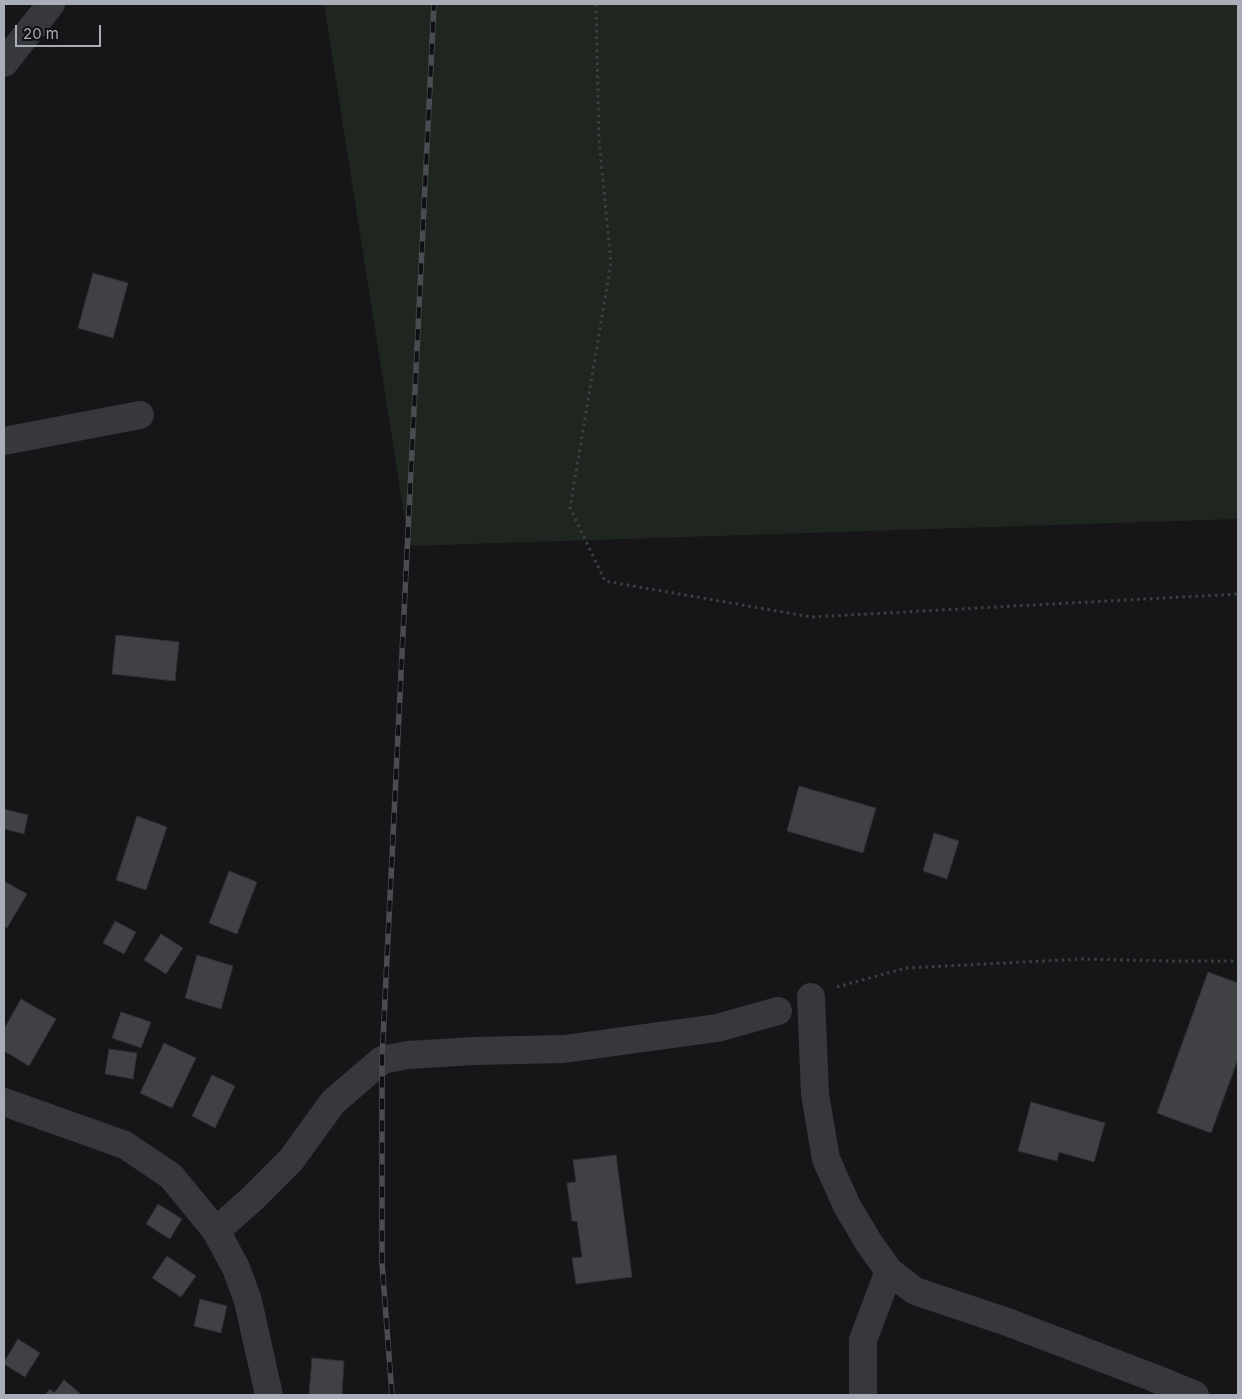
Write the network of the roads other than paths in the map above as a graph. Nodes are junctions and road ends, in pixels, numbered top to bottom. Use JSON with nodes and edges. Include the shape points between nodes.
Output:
{"nodes":[{"id":1,"x":51,"y":4,"type":"edge"},
{"id":2,"x":4,"y":63,"type":"edge"},
{"id":3,"x":140,"y":415,"type":"dead end"},
{"id":4,"x":4,"y":441,"type":"edge"},
{"id":5,"x":811,"y":997,"type":"road end"},
{"id":6,"x":778,"y":1010,"type":"dead end"},
{"id":7,"x":4,"y":1102,"type":"edge"},
{"id":8,"x":216,"y":1231,"type":"junction"},
{"id":9,"x":889,"y":1271,"type":"junction"},
{"id":10,"x":269,"y":1395,"type":"edge"},
{"id":11,"x":863,"y":1395,"type":"edge"},
{"id":12,"x":1195,"y":1395,"type":"edge"}],
"edges":[{"from":1,"to":2,"type":"street"},
{"from":3,"to":4,"type":"street"},
{"from":5,"to":9,"type":"street","via":[[815,1094],[826,1159],[847,1206]]},
{"from":6,"to":8,"type":"street","via":[[717,1028],[564,1049],[465,1051],[382,1060],[333,1102],[291,1160]]},
{"from":7,"to":8,"type":"street","via":[[125,1145],[171,1176]]},
{"from":8,"to":10,"type":"street","via":[[236,1268],[248,1301]]},
{"from":9,"to":11,"type":"street","via":[[863,1340]]},
{"from":9,"to":12,"type":"street","via":[[915,1291],[1010,1323]]}]}
